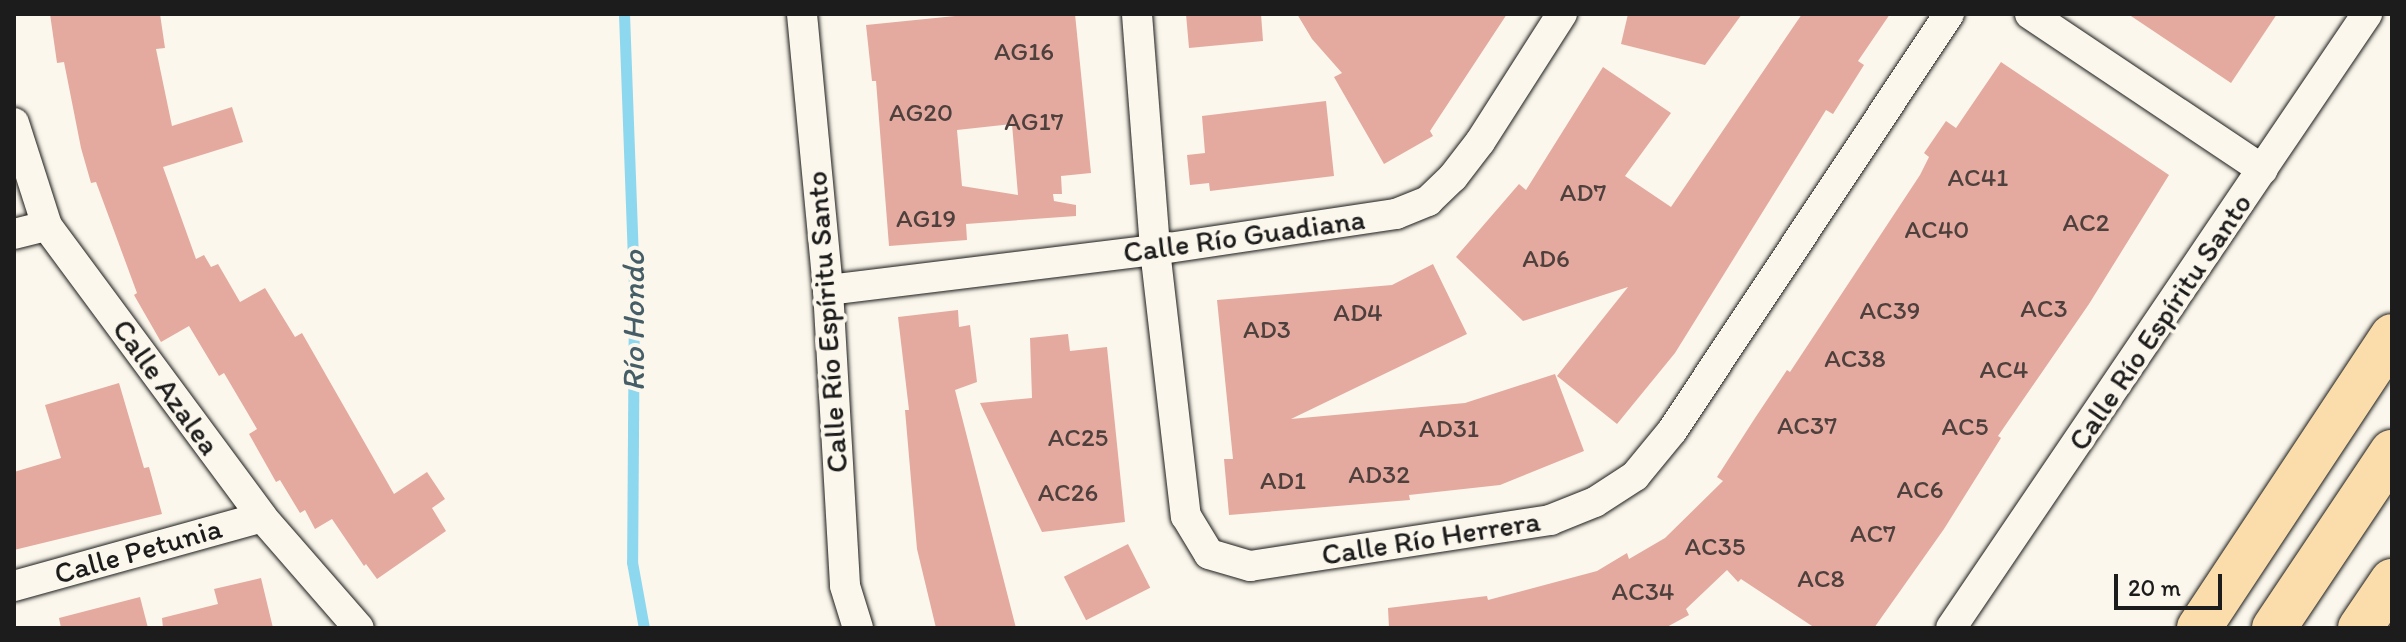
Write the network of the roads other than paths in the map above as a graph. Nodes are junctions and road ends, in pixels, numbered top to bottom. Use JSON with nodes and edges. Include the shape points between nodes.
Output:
{"nodes":[{"id":1,"x":802,"y":14,"type":"edge"},
{"id":2,"x":1137,"y":14,"type":"edge"},
{"id":3,"x":1562,"y":14,"type":"edge"},
{"id":4,"x":1949,"y":14,"type":"edge"},
{"id":5,"x":2030,"y":14,"type":"edge"},
{"id":6,"x":2367,"y":14,"type":"edge"},
{"id":7,"x":14,"y":123,"type":"edge"},
{"id":8,"x":2263,"y":170,"type":"junction"},
{"id":9,"x":47,"y":226,"type":"junction"},
{"id":10,"x":14,"y":234,"type":"edge"},
{"id":11,"x":1155,"y":250,"type":"junction"},
{"id":12,"x":828,"y":290,"type":"junction"},
{"id":13,"x":2392,"y":336,"type":"edge"},
{"id":14,"x":2392,"y":452,"type":"edge"},
{"id":15,"x":262,"y":517,"type":"junction"},
{"id":16,"x":2392,"y":581,"type":"edge"},
{"id":17,"x":14,"y":586,"type":"edge"},
{"id":18,"x":359,"y":628,"type":"edge"},
{"id":19,"x":858,"y":628,"type":"edge"},
{"id":20,"x":1951,"y":628,"type":"edge"},
{"id":21,"x":2199,"y":628,"type":"edge"},
{"id":22,"x":2274,"y":628,"type":"edge"},
{"id":23,"x":2360,"y":628,"type":"edge"}],
"edges":[{"from":1,"to":12,"type":"street","name":"Calle Río Espíritu Santo"},
{"from":2,"to":11,"type":"street","name":"Calle Río Herrera"},
{"from":3,"to":11,"type":"street","name":"Calle Río Guadiana","via":[[1480,142],[1428,201],[1396,214]]},
{"from":4,"to":11,"type":"street","name":"Calle Río Herrera","via":[[1672,431],[1635,476],[1595,502],[1550,520],[1250,566],[1209,554],[1186,516]]},
{"from":5,"to":8,"type":"street"},
{"from":6,"to":8,"type":"street","name":"Calle Río Espíritu Santo"},
{"from":7,"to":9,"type":"street","name":"Calle Azalea"},
{"from":8,"to":20,"type":"street","name":"Calle Río Espíritu Santo"},
{"from":9,"to":10,"type":"street"},
{"from":9,"to":15,"type":"street","name":"Calle Azalea"},
{"from":11,"to":12,"type":"street","name":"Calle Río Guadiana"},
{"from":12,"to":19,"type":"street","name":"Calle Río Espíritu Santo","via":[[845,586]]},
{"from":13,"to":21,"type":"highway"},
{"from":14,"to":22,"type":"highway"},
{"from":15,"to":17,"type":"street","name":"Calle Petunia"},
{"from":15,"to":18,"type":"street","name":"Calle Azalea"},
{"from":16,"to":23,"type":"highway"}]}
